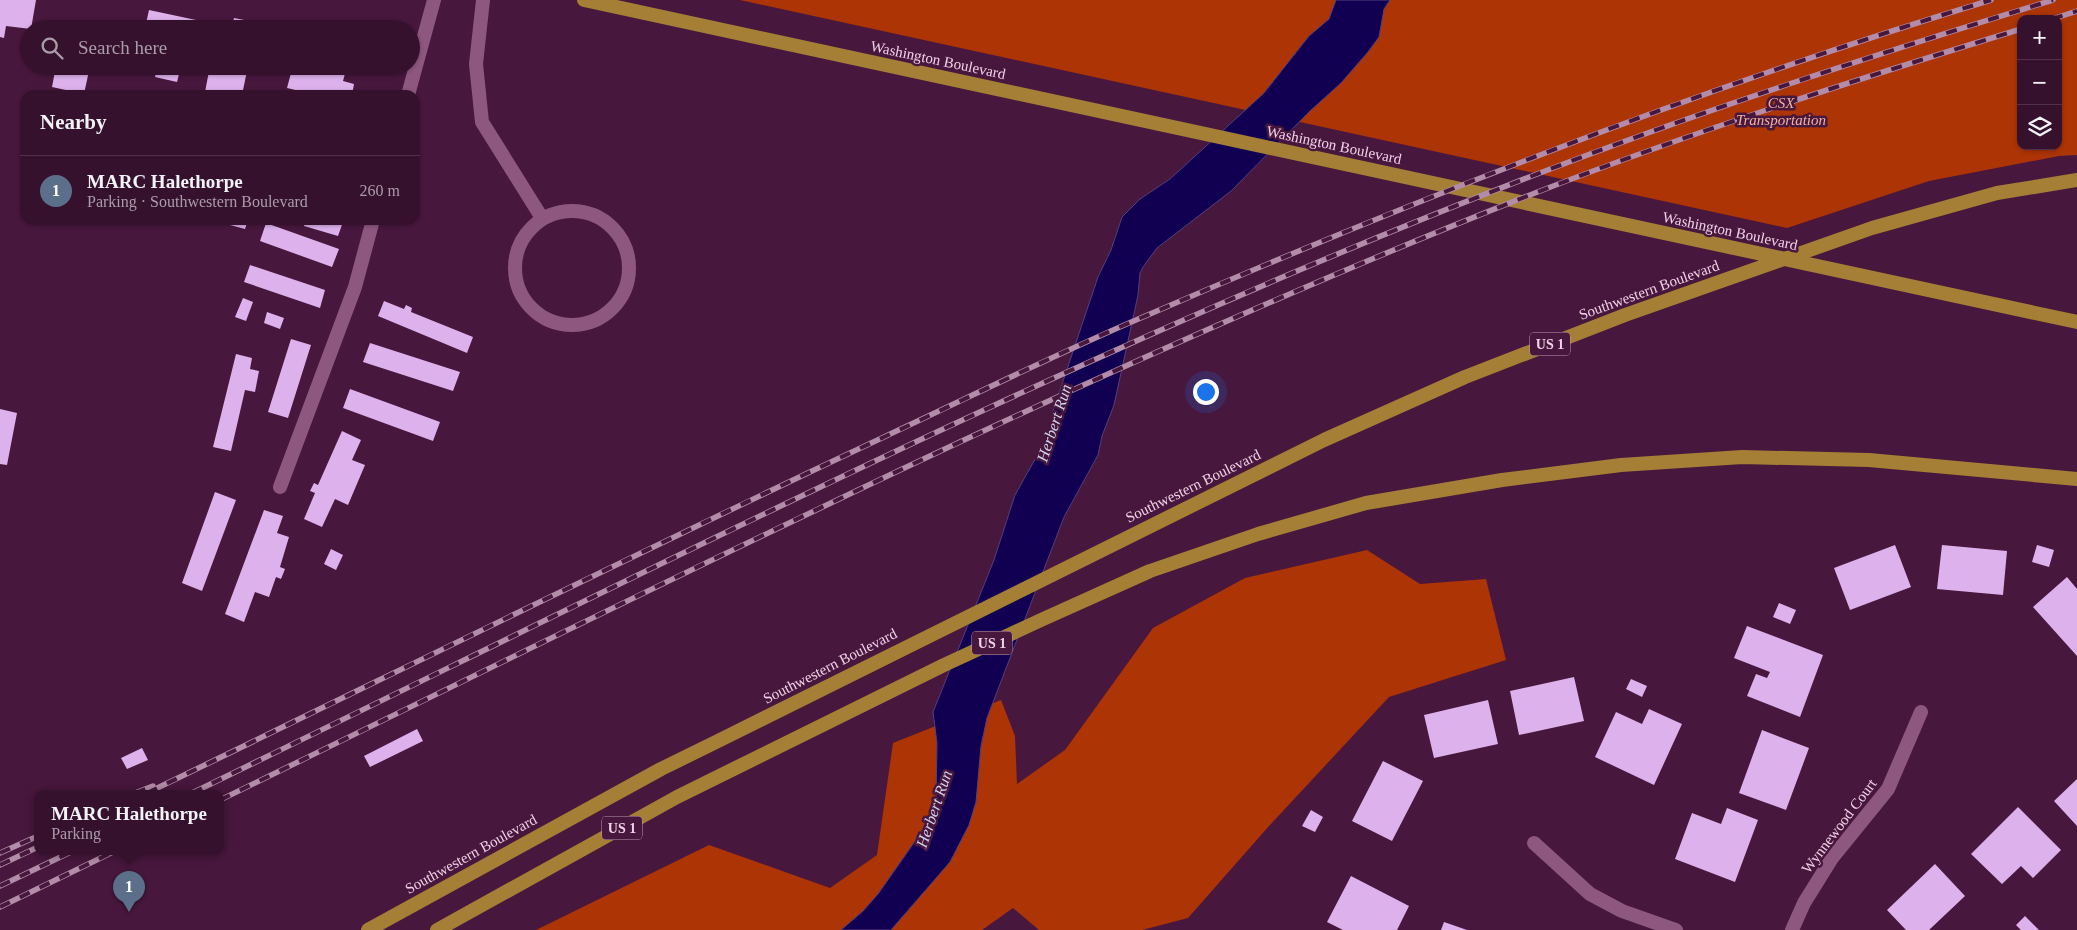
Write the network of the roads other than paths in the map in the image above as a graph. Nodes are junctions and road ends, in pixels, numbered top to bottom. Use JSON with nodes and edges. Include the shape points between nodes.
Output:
{"nodes":[{"id":1,"x":434,"y":0,"type":"edge"},
{"id":2,"x":483,"y":0,"type":"edge"},
{"id":3,"x":584,"y":0,"type":"edge"},
{"id":4,"x":420,"y":51,"type":"edge"},
{"id":5,"x":413,"y":75,"type":"edge"},
{"id":6,"x":409,"y":90,"type":"edge"},
{"id":7,"x":2077,"y":180,"type":"edge"},
{"id":8,"x":542,"y":218,"type":"junction"},
{"id":9,"x":372,"y":225,"type":"edge"},
{"id":10,"x":2077,"y":322,"type":"edge"},
{"id":11,"x":2077,"y":479,"type":"edge"},
{"id":12,"x":280,"y":487,"type":"dead end"},
{"id":13,"x":1921,"y":712,"type":"dead end"},
{"id":14,"x":1534,"y":843,"type":"dead end"},
{"id":15,"x":368,"y":930,"type":"edge"},
{"id":16,"x":437,"y":930,"type":"edge"},
{"id":17,"x":1676,"y":930,"type":"edge"},
{"id":18,"x":1792,"y":930,"type":"edge"}],
"edges":[{"from":1,"to":4,"type":"street"},
{"from":2,"to":8,"type":"street","via":[[476,64],[482,122]]},
{"from":3,"to":10,"type":"main road","name":"Washington Boulevard"},
{"from":5,"to":6,"type":"street"},
{"from":7,"to":15,"type":"main road","name":"Southwestern Boulevard","number":"US 1","via":[[1997,193],[1872,228],[1625,315],[1465,377],[1333,436],[661,769]]},
{"from":8,"to":8,"type":"street","via":[[526,233],[516,254],[514,276],[522,298],[538,314],[558,324],[580,326],[601,318],[618,303],[628,283],[629,260],[621,239],[606,222],[586,212],[564,211]]},
{"from":9,"to":12,"type":"street","via":[[354,287]]},
{"from":11,"to":16,"type":"main road","number":"US 1","via":[[1869,460],[1742,457],[1621,465],[1502,480],[1366,503],[1258,534],[1150,571],[1041,620],[677,798]]},
{"from":13,"to":18,"type":"street","name":"Wynnewood Court","via":[[1888,789],[1832,858],[1804,903]]},
{"from":14,"to":17,"type":"street","via":[[1590,894],[1622,911]]}]}
